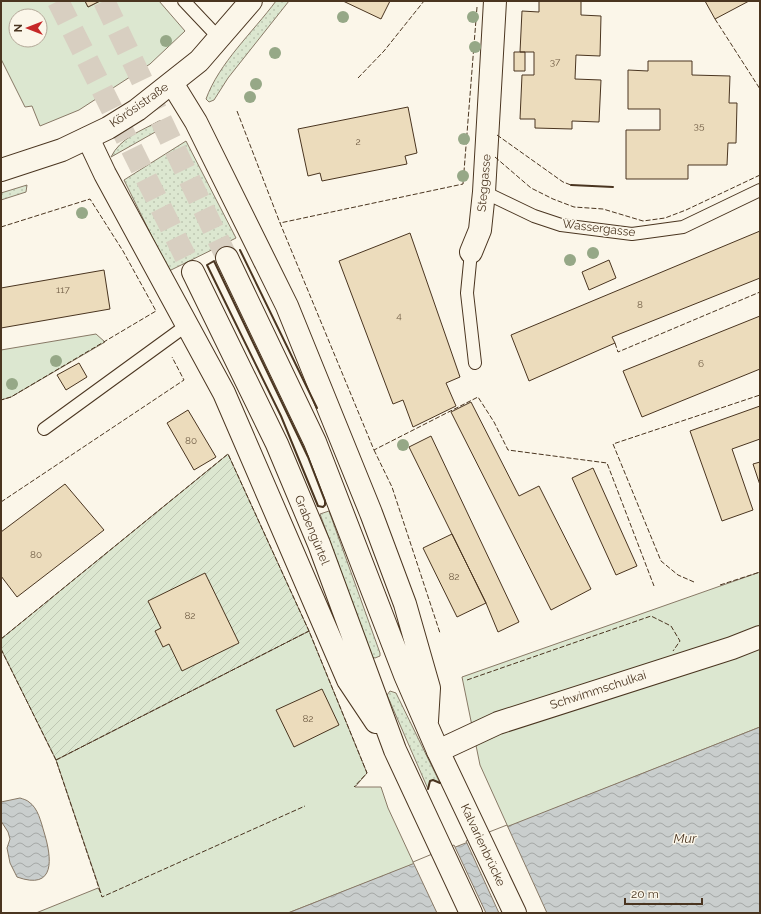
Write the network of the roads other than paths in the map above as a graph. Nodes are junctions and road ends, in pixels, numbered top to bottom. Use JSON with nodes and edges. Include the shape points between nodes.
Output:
{"nodes":[{"id":1,"x":184,"y":1,"type":"edge"},
{"id":2,"x":251,"y":1,"type":"edge"},
{"id":3,"x":495,"y":1,"type":"edge"},
{"id":4,"x":219,"y":38,"type":"junction"},
{"id":5,"x":172,"y":83,"type":"junction"},
{"id":6,"x":88,"y":138,"type":"junction"},
{"id":7,"x":1,"y":170,"type":"edge"},
{"id":8,"x":760,"y":190,"type":"edge"},
{"id":9,"x":484,"y":192,"type":"junction"},
{"id":10,"x":471,"y":252,"type":"joint"},
{"id":11,"x":227,"y":258,"type":"tunnel mouth"},
{"id":12,"x":194,"y":272,"type":"tunnel mouth"},
{"id":13,"x":187,"y":325,"type":"junction"},
{"id":14,"x":475,"y":364,"type":"dead end"},
{"id":15,"x":44,"y":429,"type":"dead end"},
{"id":16,"x":760,"y":637,"type":"edge"},
{"id":17,"x":426,"y":724,"type":"junction"},
{"id":18,"x":395,"y":750,"type":"junction"},
{"id":19,"x":438,"y":751,"type":"junction"},
{"id":20,"x":471,"y":913,"type":"edge"},
{"id":21,"x":515,"y":913,"type":"edge"}],
"edges":[{"from":1,"to":4,"type":"lane"},
{"from":2,"to":4,"type":"main road","name":"Körösistraße"},
{"from":3,"to":9,"type":"main road","name":"Steggasse"},
{"from":4,"to":5,"type":"main road","name":"Körösistraße","via":[[199,61]]},
{"from":5,"to":6,"type":"main road","name":"Körösistraße","via":[[137,110]]},
{"from":5,"to":17,"type":"main road","via":[[196,122],[287,306],[371,513],[404,604],[429,688]]},
{"from":6,"to":7,"type":"main road","name":"Körösistraße","via":[[62,150]]},
{"from":6,"to":13,"type":"main road"},
{"from":8,"to":9,"type":"lane","name":"Wassergasse","via":[[684,228],[632,234],[561,225],[534,216]]},
{"from":9,"to":10,"type":"main road","name":"Steggasse","via":[[480,230]]},
{"from":10,"to":14,"type":"lane","name":"Steggasse","via":[[467,293]]},
{"from":11,"to":17,"type":"main road","via":[[315,442]]},
{"from":12,"to":18,"type":"main road","name":"Grabengürtel","via":[[277,444],[319,544]]},
{"from":13,"to":15,"type":"lane"},
{"from":13,"to":18,"type":"main road","via":[[224,393],[348,680]]},
{"from":16,"to":19,"type":"main road","name":"Schwimmschulkai","via":[[498,723]]},
{"from":17,"to":19,"type":"main road"},
{"from":18,"to":20,"type":"main road","name":"Grabengürtel"},
{"from":19,"to":21,"type":"main road","name":"Kalvarienbrücke"}]}
